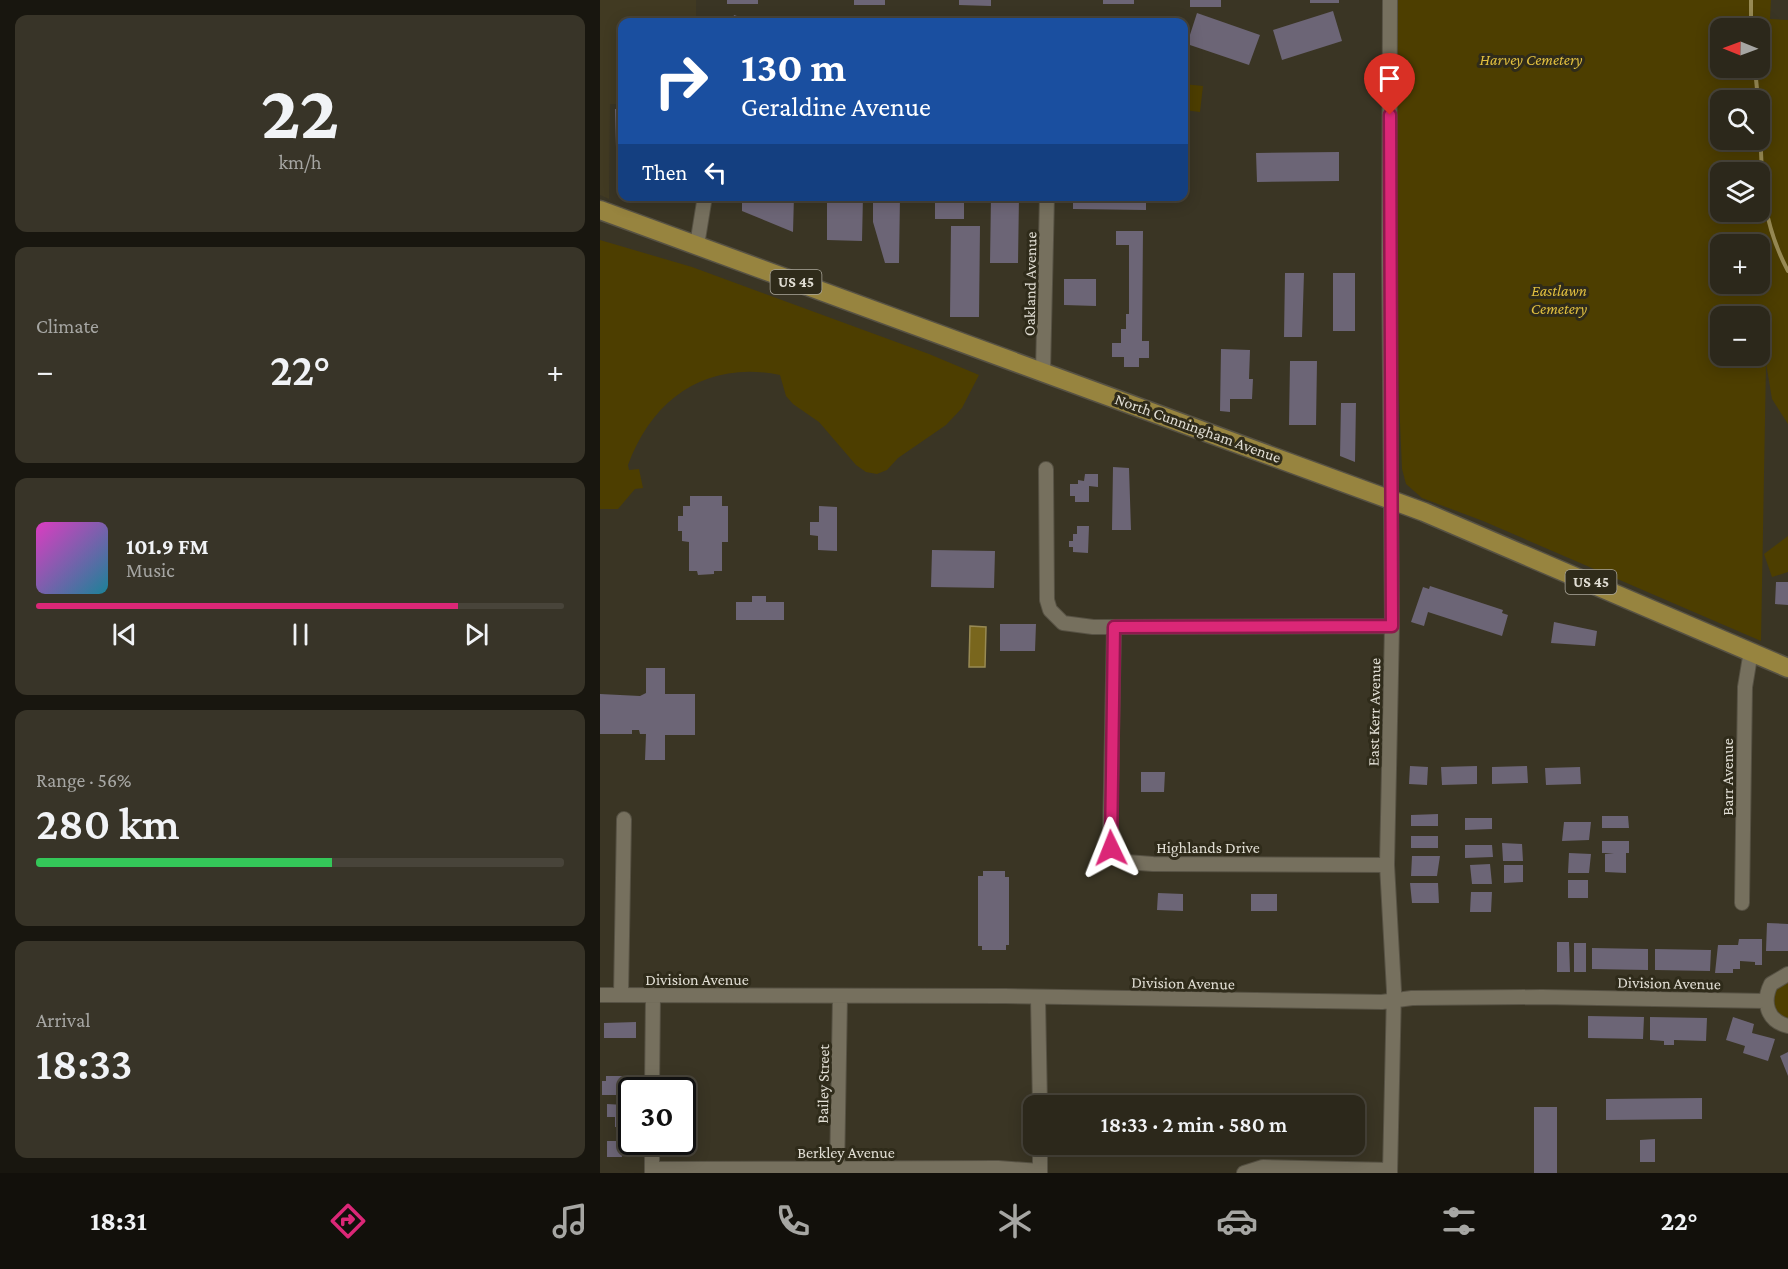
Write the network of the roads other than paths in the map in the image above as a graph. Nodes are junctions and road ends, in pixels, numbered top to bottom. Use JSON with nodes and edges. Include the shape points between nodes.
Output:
{"nodes":[{"id":1,"x":1390,"y":0,"type":"edge"},
{"id":2,"x":704,"y":201,"type":"edge"},
{"id":3,"x":1047,"y":201,"type":"edge"},
{"id":4,"x":600,"y":210,"type":"edge"},
{"id":5,"x":697,"y":245,"type":"junction"},
{"id":6,"x":1043,"y":372,"type":"junction"},
{"id":7,"x":1046,"y":469,"type":"dead end"},
{"id":8,"x":1392,"y":500,"type":"junction"},
{"id":9,"x":1392,"y":626,"type":"junction"},
{"id":10,"x":1114,"y":627,"type":"junction"},
{"id":11,"x":1751,"y":651,"type":"junction"},
{"id":12,"x":1788,"y":668,"type":"edge"},
{"id":13,"x":624,"y":819,"type":"dead end"},
{"id":14,"x":1387,"y":866,"type":"junction"},
{"id":15,"x":1742,"y":903,"type":"dead end"},
{"id":16,"x":1788,"y":974,"type":"edge"},
{"id":17,"x":600,"y":995,"type":"edge"},
{"id":18,"x":621,"y":995,"type":"junction"},
{"id":19,"x":653,"y":996,"type":"junction"},
{"id":20,"x":840,"y":996,"type":"junction"},
{"id":21,"x":1038,"y":998,"type":"junction"},
{"id":22,"x":1393,"y":1001,"type":"junction"},
{"id":23,"x":1765,"y":1001,"type":"junction"},
{"id":24,"x":1788,"y":1026,"type":"edge"},
{"id":25,"x":652,"y":1077,"type":"edge"},
{"id":26,"x":1040,"y":1095,"type":"edge"},
{"id":27,"x":652,"y":1155,"type":"edge"},
{"id":28,"x":1040,"y":1155,"type":"edge"},
{"id":29,"x":652,"y":1171,"type":"edge"},
{"id":30,"x":837,"y":1171,"type":"edge"},
{"id":31,"x":1040,"y":1172,"type":"edge"},
{"id":32,"x":1390,"y":1172,"type":"edge"},
{"id":33,"x":1244,"y":1173,"type":"edge"}],
"edges":[{"from":1,"to":8,"type":"street","name":"East Kerr Avenue"},
{"from":2,"to":5,"type":"street"},
{"from":3,"to":6,"type":"street","name":"Oakland Avenue"},
{"from":4,"to":5,"type":"main road","name":"North Cunningham Avenue","number":"US 45"},
{"from":5,"to":6,"type":"main road","name":"North Cunningham Avenue","number":"US 45"},
{"from":6,"to":8,"type":"main road","name":"North Cunningham Avenue","number":"US 45"},
{"from":7,"to":10,"type":"street","via":[[1047,600],[1056,617],[1068,625]]},
{"from":8,"to":9,"type":"street","name":"East Kerr Avenue"},
{"from":8,"to":11,"type":"main road","name":"North Cunningham Avenue","number":"US 45"},
{"from":9,"to":10,"type":"street"},
{"from":9,"to":14,"type":"street","name":"East Kerr Avenue"},
{"from":10,"to":14,"type":"street","name":"Highlands Drive","via":[[1110,838],[1115,855],[1126,862],[1153,864]]},
{"from":11,"to":12,"type":"main road","name":"North Cunningham Avenue","number":"US 45"},
{"from":11,"to":15,"type":"street","name":"Barr Avenue","via":[[1745,687]]},
{"from":13,"to":18,"type":"street"},
{"from":14,"to":22,"type":"street","name":"East Kerr Avenue"},
{"from":16,"to":23,"type":"street","via":[[1771,984]]},
{"from":17,"to":18,"type":"street","name":"Division Avenue"},
{"from":18,"to":19,"type":"street","name":"Division Avenue"},
{"from":19,"to":20,"type":"street","name":"Division Avenue"},
{"from":19,"to":25,"type":"street"},
{"from":20,"to":21,"type":"street","name":"Division Avenue"},
{"from":20,"to":30,"type":"street","name":"Bailey Street"},
{"from":21,"to":22,"type":"street","name":"Division Avenue"},
{"from":21,"to":26,"type":"street"},
{"from":22,"to":23,"type":"street","name":"Division Avenue","via":[[1542,997]]},
{"from":22,"to":32,"type":"street","name":"East Kerr Avenue"},
{"from":23,"to":24,"type":"street","via":[[1771,1017]]},
{"from":27,"to":29,"type":"street"},
{"from":28,"to":31,"type":"street"},
{"from":29,"to":30,"type":"street","name":"Berkley Avenue"},
{"from":30,"to":31,"type":"street","name":"Berkley Avenue","via":[[998,1168]]},
{"from":32,"to":33,"type":"street","via":[[1263,1167]]}]}
